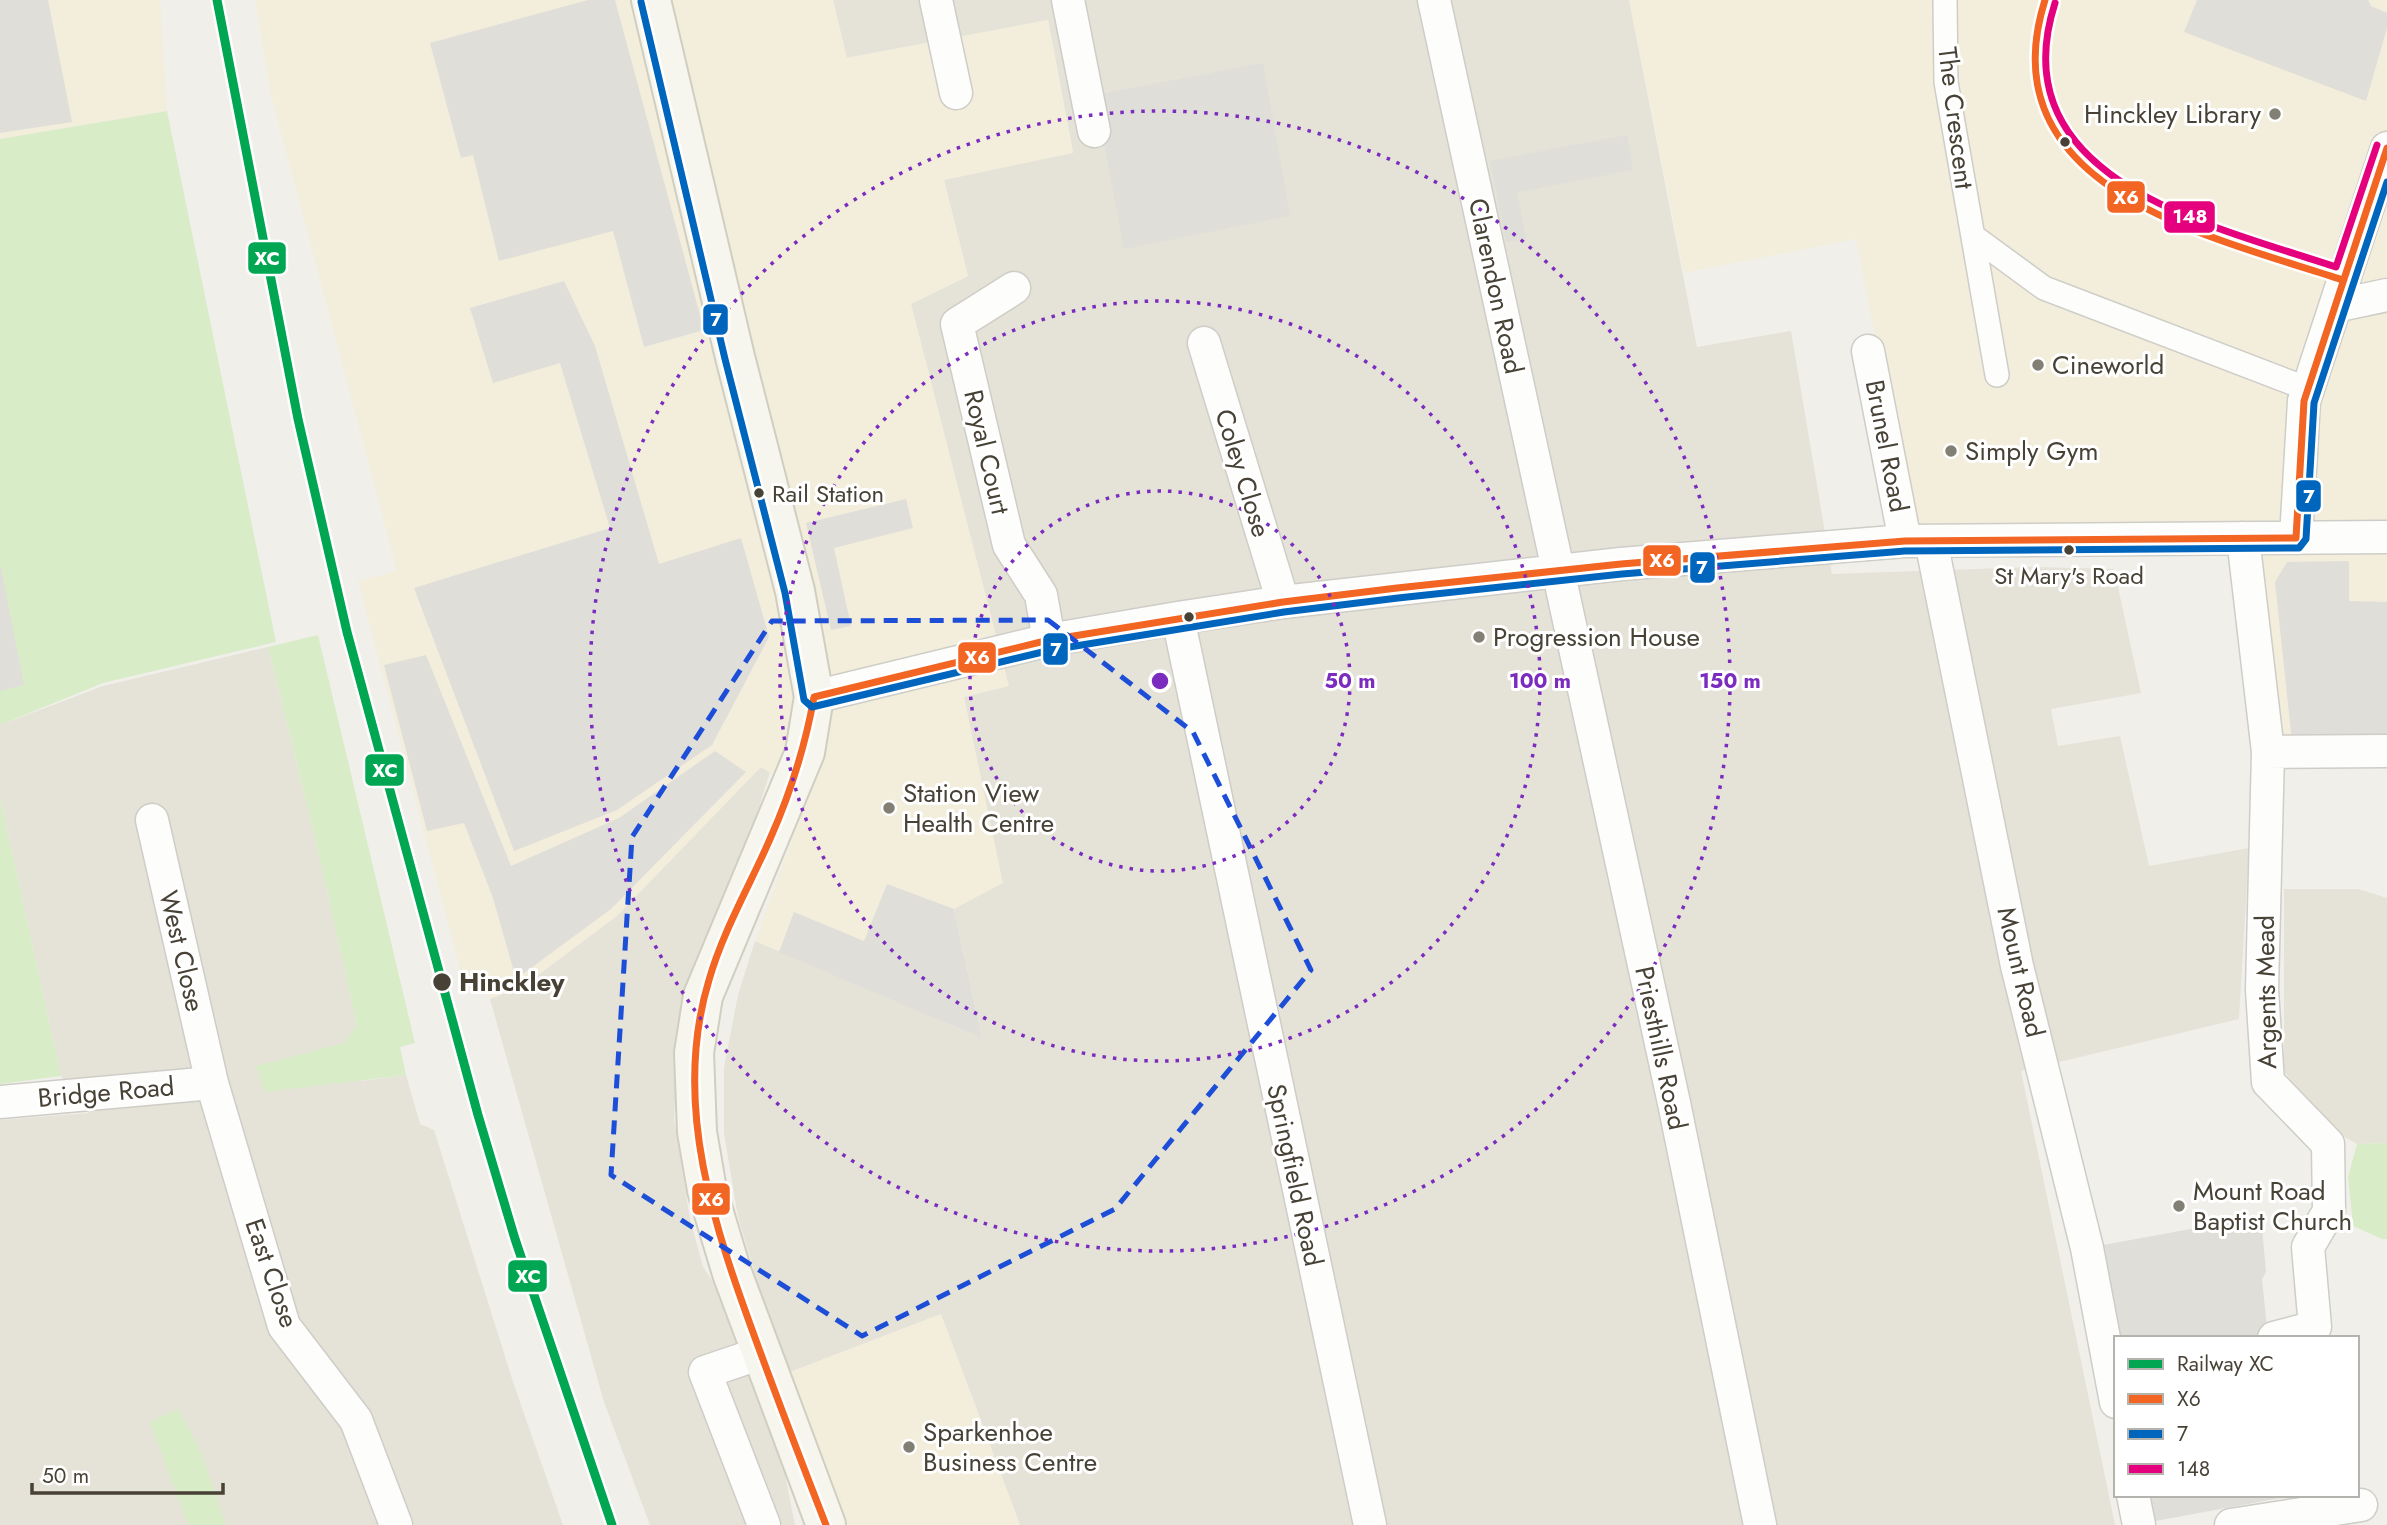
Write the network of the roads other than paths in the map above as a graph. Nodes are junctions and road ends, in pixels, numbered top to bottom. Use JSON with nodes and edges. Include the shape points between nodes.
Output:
{"nodes":[{"id":1,"x":651,"y":0,"type":"edge"},
{"id":2,"x":936,"y":0,"type":"edge"},
{"id":3,"x":1068,"y":0,"type":"edge"},
{"id":4,"x":1434,"y":0,"type":"edge"},
{"id":5,"x":1945,"y":0,"type":"edge"},
{"id":6,"x":956,"y":93,"type":"dead end"},
{"id":7,"x":1094,"y":131,"type":"dead end"},
{"id":8,"x":2387,"y":148,"type":"edge"},
{"id":9,"x":1973,"y":236,"type":"junction"},
{"id":10,"x":1014,"y":288,"type":"dead end"},
{"id":11,"x":2387,"y":295,"type":"edge"},
{"id":12,"x":2335,"y":306,"type":"junction"},
{"id":13,"x":1204,"y":344,"type":"dead end"},
{"id":14,"x":1868,"y":351,"type":"dead end"},
{"id":15,"x":1997,"y":375,"type":"dead end"},
{"id":16,"x":2308,"y":389,"type":"junction"},
{"id":17,"x":2387,"y":537,"type":"edge"},
{"id":18,"x":2243,"y":538,"type":"junction"},
{"id":19,"x":2296,"y":538,"type":"junction"},
{"id":20,"x":1918,"y":541,"type":"junction"},
{"id":21,"x":1558,"y":571,"type":"junction"},
{"id":22,"x":1283,"y":602,"type":"junction"},
{"id":23,"x":1178,"y":618,"type":"junction"},
{"id":24,"x":1049,"y":640,"type":"junction"},
{"id":25,"x":814,"y":697,"type":"junction"},
{"id":26,"x":2387,"y":751,"type":"edge"},
{"id":27,"x":2268,"y":752,"type":"junction"},
{"id":28,"x":152,"y":820,"type":"dead end"},
{"id":29,"x":212,"y":1083,"type":"junction"},
{"id":30,"x":0,"y":1102,"type":"edge"},
{"id":31,"x":2281,"y":1336,"type":"edge"},
{"id":32,"x":761,"y":1353,"type":"junction"},
{"id":33,"x":2114,"y":1391,"type":"edge"},
{"id":34,"x":2133,"y":1497,"type":"edge"},
{"id":35,"x":2361,"y":1505,"type":"dead end"},
{"id":36,"x":396,"y":1525,"type":"edge"},
{"id":37,"x":764,"y":1525,"type":"edge"},
{"id":38,"x":826,"y":1525,"type":"edge"},
{"id":39,"x":1370,"y":1525,"type":"edge"},
{"id":40,"x":1760,"y":1525,"type":"edge"},
{"id":41,"x":2139,"y":1525,"type":"edge"},
{"id":42,"x":2231,"y":1525,"type":"edge"}],
"edges":[{"from":1,"to":25,"type":"main road","via":[[794,591]]},
{"from":2,"to":6,"type":"street"},
{"from":3,"to":7,"type":"street"},
{"from":4,"to":21,"type":"street","name":"Clarendon Road"},
{"from":5,"to":9,"type":"street","name":"The Crescent","via":[[1946,82]]},
{"from":8,"to":12,"type":"street"},
{"from":9,"to":15,"type":"street","name":"The Crescent"},
{"from":9,"to":16,"type":"street","via":[[2044,288]]},
{"from":10,"to":24,"type":"street","name":"Royal Court","via":[[957,324],[1009,545],[1041,595]]},
{"from":11,"to":12,"type":"street"},
{"from":12,"to":16,"type":"street"},
{"from":13,"to":22,"type":"street","name":"Coley Close"},
{"from":14,"to":20,"type":"street","name":"Brunel Road"},
{"from":16,"to":19,"type":"street"},
{"from":17,"to":19,"type":"street"},
{"from":18,"to":19,"type":"street"},
{"from":18,"to":20,"type":"street"},
{"from":18,"to":27,"type":"street"},
{"from":20,"to":21,"type":"street"},
{"from":20,"to":33,"type":"street","name":"Mount Road","via":[[2087,1248]]},
{"from":21,"to":22,"type":"street"},
{"from":21,"to":40,"type":"street","name":"Priesthills Road"},
{"from":22,"to":23,"type":"street"},
{"from":23,"to":24,"type":"street"},
{"from":23,"to":39,"type":"street","name":"Springfield Road"},
{"from":24,"to":25,"type":"street"},
{"from":25,"to":32,"type":"main road","via":[[805,752],[709,977],[694,1053],[696,1132],[707,1190]]},
{"from":26,"to":27,"type":"street"},
{"from":27,"to":31,"type":"street","name":"Argents Mead","via":[[2262,990],[2268,1082],[2328,1144],[2329,1211],[2308,1247],[2315,1327]]},
{"from":28,"to":29,"type":"street","name":"West Close"},
{"from":29,"to":30,"type":"street","name":"Bridge Road"},
{"from":29,"to":36,"type":"street","name":"East Close","via":[[284,1326],[356,1420]]},
{"from":32,"to":37,"type":"street","via":[[705,1372]]},
{"from":32,"to":38,"type":"main road"},
{"from":34,"to":41,"type":"street"},
{"from":35,"to":42,"type":"street"}]}
